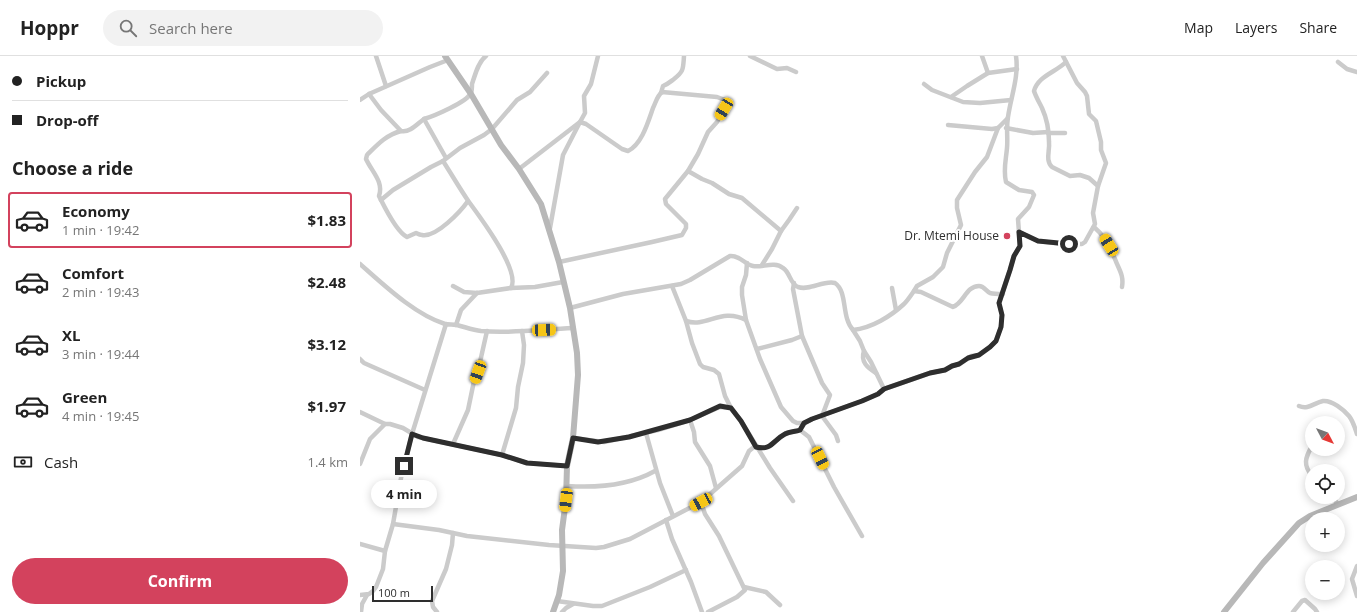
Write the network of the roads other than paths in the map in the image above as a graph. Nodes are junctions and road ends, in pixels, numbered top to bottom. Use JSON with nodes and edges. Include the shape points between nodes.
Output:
{"nodes":[{"id":1,"x":376,"y":56,"type":"edge"},
{"id":2,"x":486,"y":56,"type":"edge"},
{"id":3,"x":598,"y":56,"type":"edge"},
{"id":4,"x":684,"y":56,"type":"edge"},
{"id":5,"x":750,"y":56,"type":"edge"},
{"id":6,"x":982,"y":56,"type":"edge"},
{"id":7,"x":1016,"y":56,"type":"edge"},
{"id":8,"x":1063,"y":56,"type":"edge"},
{"id":9,"x":447,"y":58,"type":"edge"},
{"id":10,"x":1066,"y":62,"type":"junction"},
{"id":11,"x":1338,"y":62,"type":"dead end"},
{"id":12,"x":1017,"y":69,"type":"junction"},
{"id":13,"x":796,"y":72,"type":"dead end"},
{"id":14,"x":1357,"y":72,"type":"edge"},
{"id":15,"x":548,"y":73,"type":"dead end"},
{"id":16,"x":988,"y":73,"type":"junction"},
{"id":17,"x":924,"y":84,"type":"dead end"},
{"id":18,"x":386,"y":86,"type":"junction"},
{"id":19,"x":660,"y":93,"type":"junction"},
{"id":20,"x":369,"y":94,"type":"junction"},
{"id":21,"x":471,"y":94,"type":"junction"},
{"id":22,"x":951,"y":97,"type":"junction"},
{"id":23,"x":360,"y":100,"type":"edge"},
{"id":24,"x":1011,"y":100,"type":"junction"},
{"id":25,"x":424,"y":119,"type":"junction"},
{"id":26,"x":1007,"y":119,"type":"junction"},
{"id":27,"x":580,"y":122,"type":"junction"},
{"id":28,"x":392,"y":123,"type":"junction"},
{"id":29,"x":948,"y":125,"type":"dead end"},
{"id":30,"x":998,"y":128,"type":"junction"},
{"id":31,"x":1006,"y":128,"type":"junction"},
{"id":32,"x":492,"y":129,"type":"junction"},
{"id":33,"x":401,"y":131,"type":"junction"},
{"id":34,"x":1048,"y":132,"type":"junction"},
{"id":35,"x":1065,"y":133,"type":"dead end"},
{"id":36,"x":392,"y":134,"type":"junction"},
{"id":37,"x":444,"y":159,"type":"junction"},
{"id":38,"x":519,"y":169,"type":"junction"},
{"id":39,"x":688,"y":171,"type":"junction"},
{"id":40,"x":1098,"y":186,"type":"junction"},
{"id":41,"x":380,"y":200,"type":"junction"},
{"id":42,"x":468,"y":201,"type":"junction"},
{"id":43,"x":796,"y":208,"type":"dead end"},
{"id":44,"x":1094,"y":227,"type":"junction"},
{"id":45,"x":550,"y":228,"type":"junction"},
{"id":46,"x":781,"y":231,"type":"junction"},
{"id":47,"x":1019,"y":232,"type":"junction"},
{"id":48,"x":560,"y":262,"type":"junction"},
{"id":49,"x":747,"y":263,"type":"junction"},
{"id":50,"x":360,"y":264,"type":"edge"},
{"id":51,"x":762,"y":265,"type":"junction"},
{"id":52,"x":563,"y":282,"type":"junction"},
{"id":53,"x":794,"y":283,"type":"junction"},
{"id":54,"x":453,"y":286,"type":"dead end"},
{"id":55,"x":672,"y":286,"type":"junction"},
{"id":56,"x":1122,"y":287,"type":"dead end"},
{"id":57,"x":511,"y":288,"type":"junction"},
{"id":58,"x":892,"y":288,"type":"dead end"},
{"id":59,"x":914,"y":291,"type":"junction"},
{"id":60,"x":477,"y":293,"type":"junction"},
{"id":61,"x":1003,"y":294,"type":"junction"},
{"id":62,"x":570,"y":308,"type":"junction"},
{"id":63,"x":896,"y":310,"type":"junction"},
{"id":64,"x":746,"y":320,"type":"junction"},
{"id":65,"x":686,"y":321,"type":"junction"},
{"id":66,"x":446,"y":324,"type":"junction"},
{"id":67,"x":456,"y":325,"type":"junction"},
{"id":68,"x":573,"y":328,"type":"junction"},
{"id":69,"x":853,"y":330,"type":"junction"},
{"id":70,"x":487,"y":331,"type":"junction"},
{"id":71,"x":522,"y":331,"type":"junction"},
{"id":72,"x":802,"y":336,"type":"junction"},
{"id":73,"x":757,"y":349,"type":"junction"},
{"id":74,"x":360,"y":359,"type":"edge"},
{"id":75,"x":884,"y":389,"type":"junction"},
{"id":76,"x":425,"y":390,"type":"junction"},
{"id":77,"x":727,"y":400,"type":"junction"},
{"id":78,"x":720,"y":406,"type":"junction"},
{"id":79,"x":1299,"y":406,"type":"dead end"},
{"id":80,"x":731,"y":408,"type":"junction"},
{"id":81,"x":360,"y":412,"type":"edge"},
{"id":82,"x":822,"y":416,"type":"junction"},
{"id":83,"x":690,"y":420,"type":"junction"},
{"id":84,"x":804,"y":423,"type":"junction"},
{"id":85,"x":385,"y":424,"type":"junction"},
{"id":86,"x":800,"y":430,"type":"junction"},
{"id":87,"x":646,"y":433,"type":"junction"},
{"id":88,"x":412,"y":434,"type":"junction"},
{"id":89,"x":1357,"y":434,"type":"edge"},
{"id":90,"x":573,"y":438,"type":"junction"},
{"id":91,"x":838,"y":441,"type":"dead end"},
{"id":92,"x":453,"y":444,"type":"junction"},
{"id":93,"x":756,"y":447,"type":"junction"},
{"id":94,"x":502,"y":455,"type":"junction"},
{"id":95,"x":360,"y":464,"type":"edge"},
{"id":96,"x":567,"y":466,"type":"junction"},
{"id":97,"x":656,"y":471,"type":"junction"},
{"id":98,"x":566,"y":486,"type":"junction"},
{"id":99,"x":716,"y":488,"type":"junction"},
{"id":100,"x":1357,"y":497,"type":"edge"},
{"id":101,"x":794,"y":501,"type":"dead end"},
{"id":102,"x":1345,"y":501,"type":"edge"},
{"id":103,"x":701,"y":502,"type":"junction"},
{"id":104,"x":1338,"y":504,"type":"edge"},
{"id":105,"x":673,"y":516,"type":"junction"},
{"id":106,"x":666,"y":520,"type":"junction"},
{"id":107,"x":392,"y":524,"type":"junction"},
{"id":108,"x":453,"y":533,"type":"junction"},
{"id":109,"x":862,"y":536,"type":"dead end"},
{"id":110,"x":360,"y":544,"type":"edge"},
{"id":111,"x":562,"y":546,"type":"junction"},
{"id":112,"x":385,"y":551,"type":"junction"},
{"id":113,"x":1357,"y":566,"type":"edge"},
{"id":114,"x":686,"y":570,"type":"junction"},
{"id":115,"x":744,"y":587,"type":"junction"},
{"id":116,"x":360,"y":595,"type":"edge"},
{"id":117,"x":367,"y":595,"type":"junction"},
{"id":118,"x":1357,"y":596,"type":"edge"},
{"id":119,"x":557,"y":601,"type":"junction"},
{"id":120,"x":574,"y":604,"type":"junction"},
{"id":121,"x":780,"y":605,"type":"dead end"},
{"id":122,"x":361,"y":612,"type":"edge"},
{"id":123,"x":437,"y":612,"type":"edge"},
{"id":124,"x":553,"y":612,"type":"edge"},
{"id":125,"x":562,"y":612,"type":"edge"},
{"id":126,"x":702,"y":612,"type":"edge"},
{"id":127,"x":708,"y":612,"type":"edge"},
{"id":128,"x":1224,"y":612,"type":"edge"},
{"id":129,"x":1293,"y":612,"type":"edge"},
{"id":130,"x":1317,"y":612,"type":"edge"}],
"edges":[{"from":1,"to":18,"type":"street"},
{"from":2,"to":21,"type":"street","via":[[478,68]]},
{"from":3,"to":27,"type":"street","via":[[591,84],[584,96],[585,113]]},
{"from":4,"to":19,"type":"street","via":[[680,74],[663,86]]},
{"from":5,"to":13,"type":"street","via":[[777,69],[787,68]]},
{"from":6,"to":16,"type":"street"},
{"from":7,"to":12,"type":"street"},
{"from":8,"to":10,"type":"street"},
{"from":9,"to":18,"type":"street"},
{"from":9,"to":21,"type":"main road"},
{"from":10,"to":34,"type":"street","via":[[1044,77],[1035,88]]},
{"from":10,"to":40,"type":"street","via":[[1087,96],[1089,114],[1096,121],[1106,163]]},
{"from":11,"to":14,"type":"street","via":[[1347,69]]},
{"from":12,"to":16,"type":"street"},
{"from":12,"to":24,"type":"street"},
{"from":15,"to":32,"type":"street","via":[[530,92],[517,100]]},
{"from":16,"to":22,"type":"street"},
{"from":17,"to":22,"type":"street"},
{"from":18,"to":20,"type":"street"},
{"from":19,"to":27,"type":"street","via":[[638,141],[628,151],[622,150]]},
{"from":19,"to":39,"type":"street","via":[[717,97],[725,100],[724,109],[708,132]]},
{"from":20,"to":23,"type":"street"},
{"from":20,"to":28,"type":"street"},
{"from":21,"to":25,"type":"street","via":[[456,105]]},
{"from":21,"to":32,"type":"main road"},
{"from":22,"to":24,"type":"street","via":[[963,102]]},
{"from":24,"to":26,"type":"street"},
{"from":25,"to":33,"type":"street","via":[[410,130]]},
{"from":25,"to":37,"type":"street"},
{"from":26,"to":30,"type":"street"},
{"from":26,"to":31,"type":"street"},
{"from":27,"to":38,"type":"street"},
{"from":27,"to":45,"type":"street","via":[[563,155]]},
{"from":28,"to":33,"type":"street"},
{"from":28,"to":36,"type":"street"},
{"from":29,"to":30,"type":"street"},
{"from":30,"to":59,"type":"street","via":[[987,157],[957,200],[956,208],[961,225],[943,266]]},
{"from":31,"to":34,"type":"street","via":[[1033,133]]},
{"from":31,"to":47,"type":"street","via":[[1006,182],[1034,195],[1029,207],[1018,219]]},
{"from":32,"to":37,"type":"street"},
{"from":32,"to":38,"type":"main road"},
{"from":33,"to":36,"type":"street"},
{"from":34,"to":35,"type":"street"},
{"from":34,"to":40,"type":"street","via":[[1050,166],[1070,176],[1080,175],[1089,178]]},
{"from":36,"to":41,"type":"street","via":[[367,155],[380,184]]},
{"from":37,"to":41,"type":"street"},
{"from":37,"to":42,"type":"street"},
{"from":38,"to":45,"type":"main road","via":[[541,204]]},
{"from":39,"to":46,"type":"street","via":[[712,182],[729,194],[742,198]]},
{"from":39,"to":48,"type":"street","via":[[665,199],[666,204],[686,224],[682,235]]},
{"from":40,"to":44,"type":"street","via":[[1093,213],[1096,222]]},
{"from":41,"to":42,"type":"street","via":[[394,224],[407,237],[416,233],[423,235],[434,232],[453,218]]},
{"from":42,"to":57,"type":"street","via":[[497,242],[511,274]]},
{"from":43,"to":46,"type":"street"},
{"from":44,"to":47,"type":"street","via":[[1085,242],[1079,244],[1038,241]]},
{"from":44,"to":56,"type":"street","via":[[1109,245],[1123,276]]},
{"from":45,"to":48,"type":"main road"},
{"from":46,"to":51,"type":"street"},
{"from":47,"to":61,"type":"street","via":[[1020,246],[1014,256]]},
{"from":48,"to":52,"type":"main road"},
{"from":49,"to":51,"type":"street"},
{"from":49,"to":55,"type":"street","via":[[736,256],[730,256],[690,280]]},
{"from":49,"to":64,"type":"street","via":[[742,287]]},
{"from":50,"to":66,"type":"street","via":[[406,302]]},
{"from":51,"to":53,"type":"street","via":[[782,267]]},
{"from":52,"to":57,"type":"street"},
{"from":52,"to":62,"type":"main road"},
{"from":53,"to":69,"type":"street","via":[[803,288],[832,282],[838,285],[841,288],[846,319]]},
{"from":53,"to":72,"type":"street"},
{"from":54,"to":60,"type":"street","via":[[464,292]]},
{"from":55,"to":62,"type":"street","via":[[623,294]]},
{"from":55,"to":65,"type":"street"},
{"from":57,"to":60,"type":"street"},
{"from":58,"to":63,"type":"street"},
{"from":59,"to":61,"type":"street","via":[[953,307],[971,288],[982,287],[992,294]]},
{"from":59,"to":63,"type":"street"},
{"from":60,"to":67,"type":"street","via":[[460,311]]},
{"from":61,"to":75,"type":"street","via":[[999,303],[1002,315],[999,332],[996,341],[986,350],[945,370]]},
{"from":62,"to":68,"type":"main road"},
{"from":63,"to":69,"type":"street","via":[[866,328]]},
{"from":64,"to":65,"type":"street","via":[[729,315],[695,323]]},
{"from":64,"to":73,"type":"street"},
{"from":65,"to":77,"type":"street","via":[[700,364],[718,374]]},
{"from":66,"to":67,"type":"street"},
{"from":66,"to":76,"type":"street"},
{"from":67,"to":70,"type":"street"},
{"from":68,"to":71,"type":"street"},
{"from":68,"to":90,"type":"main road","via":[[578,375]]},
{"from":69,"to":75,"type":"street"},
{"from":70,"to":71,"type":"street"},
{"from":70,"to":92,"type":"street","via":[[468,410]]},
{"from":71,"to":94,"type":"street","via":[[523,362],[516,408]]},
{"from":72,"to":73,"type":"street"},
{"from":72,"to":82,"type":"street","via":[[822,383],[830,395]]},
{"from":73,"to":84,"type":"street","via":[[781,407],[793,421]]},
{"from":74,"to":76,"type":"street"},
{"from":75,"to":82,"type":"street","via":[[866,400]]},
{"from":76,"to":88,"type":"street"},
{"from":77,"to":78,"type":"street"},
{"from":77,"to":80,"type":"street"},
{"from":78,"to":80,"type":"street"},
{"from":78,"to":83,"type":"street"},
{"from":79,"to":89,"type":"street","via":[[1306,408],[1327,401],[1346,413]]},
{"from":80,"to":93,"type":"street"},
{"from":81,"to":85,"type":"street"},
{"from":82,"to":84,"type":"street"},
{"from":82,"to":91,"type":"street"},
{"from":83,"to":87,"type":"street"},
{"from":83,"to":99,"type":"street","via":[[695,442],[710,466]]},
{"from":84,"to":86,"type":"street"},
{"from":85,"to":88,"type":"street","via":[[395,425]]},
{"from":85,"to":95,"type":"street","via":[[369,440]]},
{"from":86,"to":93,"type":"street","via":[[786,433],[768,447]]},
{"from":86,"to":109,"type":"street","via":[[809,438]]},
{"from":87,"to":90,"type":"street","via":[[604,442]]},
{"from":87,"to":97,"type":"street"},
{"from":88,"to":92,"type":"street"},
{"from":88,"to":107,"type":"street"},
{"from":90,"to":96,"type":"main road"},
{"from":92,"to":94,"type":"street"},
{"from":93,"to":99,"type":"street","via":[[751,449],[742,466]]},
{"from":93,"to":101,"type":"street"},
{"from":94,"to":96,"type":"street","via":[[527,463]]},
{"from":96,"to":98,"type":"main road"},
{"from":97,"to":98,"type":"street","via":[[641,478],[602,487]]},
{"from":97,"to":105,"type":"street"},
{"from":98,"to":111,"type":"main road"},
{"from":99,"to":103,"type":"street"},
{"from":100,"to":102,"type":"main road"},
{"from":103,"to":105,"type":"street"},
{"from":103,"to":115,"type":"street"},
{"from":104,"to":128,"type":"main road","via":[[1299,523]]},
{"from":105,"to":106,"type":"street"},
{"from":106,"to":111,"type":"street","via":[[630,539],[604,547]]},
{"from":106,"to":114,"type":"street"},
{"from":107,"to":108,"type":"street"},
{"from":107,"to":112,"type":"street"},
{"from":108,"to":111,"type":"street"},
{"from":108,"to":123,"type":"street","via":[[446,569],[432,601]]},
{"from":110,"to":112,"type":"street"},
{"from":111,"to":119,"type":"main road","via":[[564,560]]},
{"from":112,"to":117,"type":"street","via":[[376,587]]},
{"from":113,"to":118,"type":"street","via":[[1352,578]]},
{"from":114,"to":120,"type":"street","via":[[605,605]]},
{"from":114,"to":126,"type":"street"},
{"from":115,"to":121,"type":"street","via":[[766,592]]},
{"from":115,"to":127,"type":"street","via":[[743,593]]},
{"from":116,"to":117,"type":"street"},
{"from":117,"to":122,"type":"street"},
{"from":119,"to":120,"type":"street"},
{"from":119,"to":124,"type":"main road"},
{"from":120,"to":125,"type":"street"},
{"from":129,"to":130,"type":"street","via":[[1304,600]]}]}
